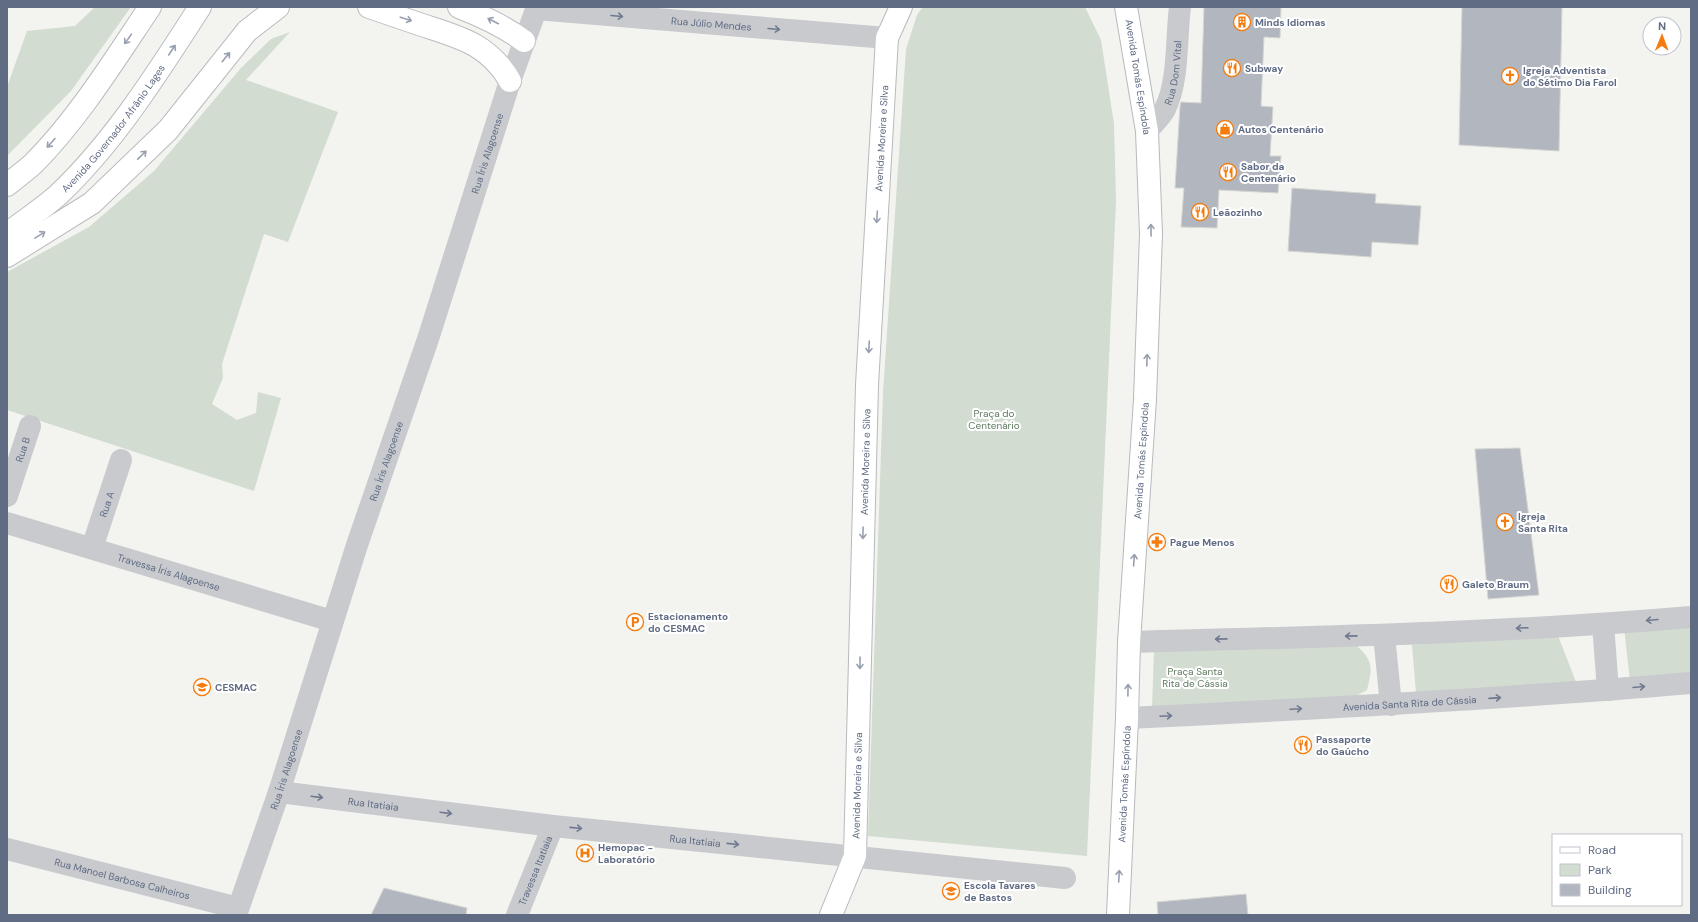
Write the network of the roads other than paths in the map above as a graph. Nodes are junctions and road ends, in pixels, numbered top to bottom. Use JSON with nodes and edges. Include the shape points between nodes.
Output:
{"nodes":[{"id":1,"x":150,"y":7,"type":"edge"},
{"id":2,"x":200,"y":7,"type":"edge"},
{"id":3,"x":278,"y":7,"type":"edge"},
{"id":4,"x":369,"y":7,"type":"edge"},
{"id":5,"x":458,"y":7,"type":"edge"},
{"id":6,"x":901,"y":7,"type":"edge"},
{"id":7,"x":1126,"y":7,"type":"edge"},
{"id":8,"x":1180,"y":7,"type":"edge"},
{"id":9,"x":536,"y":8,"type":"edge"},
{"id":10,"x":887,"y":38,"type":"junction"},
{"id":11,"x":524,"y":41,"type":"junction"},
{"id":12,"x":510,"y":81,"type":"junction"},
{"id":13,"x":1147,"y":131,"type":"junction"},
{"id":14,"x":7,"y":185,"type":"edge"},
{"id":15,"x":7,"y":234,"type":"edge"},
{"id":16,"x":7,"y":256,"type":"edge"},
{"id":17,"x":30,"y":426,"type":"dead end"},
{"id":18,"x":121,"y":460,"type":"dead end"},
{"id":19,"x":7,"y":496,"type":"edge"},
{"id":20,"x":7,"y":522,"type":"edge"},
{"id":21,"x":92,"y":548,"type":"junction"},
{"id":22,"x":1691,"y":617,"type":"edge"},
{"id":23,"x":332,"y":620,"type":"junction"},
{"id":24,"x":1603,"y":624,"type":"junction"},
{"id":25,"x":1384,"y":636,"type":"junction"},
{"id":26,"x":1129,"y":642,"type":"junction"},
{"id":27,"x":1691,"y":683,"type":"edge"},
{"id":28,"x":1608,"y":690,"type":"junction"},
{"id":29,"x":1391,"y":705,"type":"junction"},
{"id":30,"x":1127,"y":718,"type":"junction"},
{"id":31,"x":279,"y":792,"type":"junction"},
{"id":32,"x":553,"y":826,"type":"junction"},
{"id":33,"x":7,"y":849,"type":"edge"},
{"id":34,"x":855,"y":856,"type":"junction"},
{"id":35,"x":1065,"y":878,"type":"dead end"},
{"id":36,"x":237,"y":912,"type":"edge"},
{"id":37,"x":518,"y":915,"type":"edge"},
{"id":38,"x":831,"y":915,"type":"edge"},
{"id":39,"x":1118,"y":915,"type":"edge"}],
"edges":[{"from":1,"to":14,"type":"main road","one_way":true,"via":[[96,87],[59,134],[33,164]]},
{"from":15,"to":2,"type":"main road","name":"Avenida Governador Afrânio Lages","one_way":true,"via":[[57,195],[100,149],[149,86]]},
{"from":16,"to":3,"type":"main road","one_way":true,"via":[[92,203],[168,130],[247,31]]},
{"from":4,"to":12,"type":"main road","one_way":true,"via":[[459,36],[481,48],[502,67]]},
{"from":11,"to":5,"type":"main road","one_way":true,"via":[[496,23]]},
{"from":6,"to":10,"type":"main road","name":"Avenida Moreira e Silva"},
{"from":7,"to":13,"type":"main road","name":"Avenida Tomás Espíndola"},
{"from":8,"to":13,"type":"street","name":"Rua Dom Vital","via":[[1176,62],[1171,89],[1165,109]]},
{"from":9,"to":10,"type":"street","name":"Rua Júlio Mendes","one_way":true},
{"from":9,"to":11,"type":"street","name":"Rua Íris Alagoense"},
{"from":10,"to":34,"type":"main road","name":"Avenida Moreira e Silva","one_way":true,"via":[[867,385]]},
{"from":11,"to":12,"type":"street","name":"Rua Íris Alagoense"},
{"from":12,"to":23,"type":"street","name":"Rua Íris Alagoense","via":[[428,339]]},
{"from":26,"to":13,"type":"main road","name":"Avenida Tomás Espíndola","one_way":true,"via":[[1146,391],[1151,234]]},
{"from":17,"to":19,"type":"street","name":"Rua B"},
{"from":18,"to":21,"type":"street","name":"Rua A"},
{"from":20,"to":21,"type":"street","name":"Travessa Íris Alagoense"},
{"from":21,"to":23,"type":"street","name":"Travessa Íris Alagoense"},
{"from":22,"to":24,"type":"street","one_way":true},
{"from":23,"to":31,"type":"street","name":"Rua Íris Alagoense"},
{"from":24,"to":25,"type":"street","one_way":true},
{"from":24,"to":28,"type":"street"},
{"from":25,"to":26,"type":"street","one_way":true},
{"from":25,"to":29,"type":"street"},
{"from":30,"to":26,"type":"main road","name":"Avenida Tomás Espíndola","one_way":true},
{"from":28,"to":27,"type":"street","name":"Avenida Santa Rita de Cássia","one_way":true},
{"from":29,"to":28,"type":"street","name":"Avenida Santa Rita de Cássia","one_way":true},
{"from":30,"to":29,"type":"street","name":"Avenida Santa Rita de Cássia","one_way":true},
{"from":39,"to":30,"type":"main road","name":"Avenida Tomás Espíndola","one_way":true},
{"from":31,"to":32,"type":"street","name":"Rua Itatiaia","one_way":true},
{"from":31,"to":36,"type":"street","name":"Rua Íris Alagoense"},
{"from":32,"to":34,"type":"street","name":"Rua Itatiaia","one_way":true},
{"from":32,"to":37,"type":"street","name":"Travessa Itatiaia"},
{"from":33,"to":36,"type":"street","name":"Rua Manoel Barbosa Calheiros"},
{"from":34,"to":35,"type":"street","name":"Rua Itatiaia"},
{"from":34,"to":38,"type":"main road","name":"Avenida Moreira e Silva"}]}
